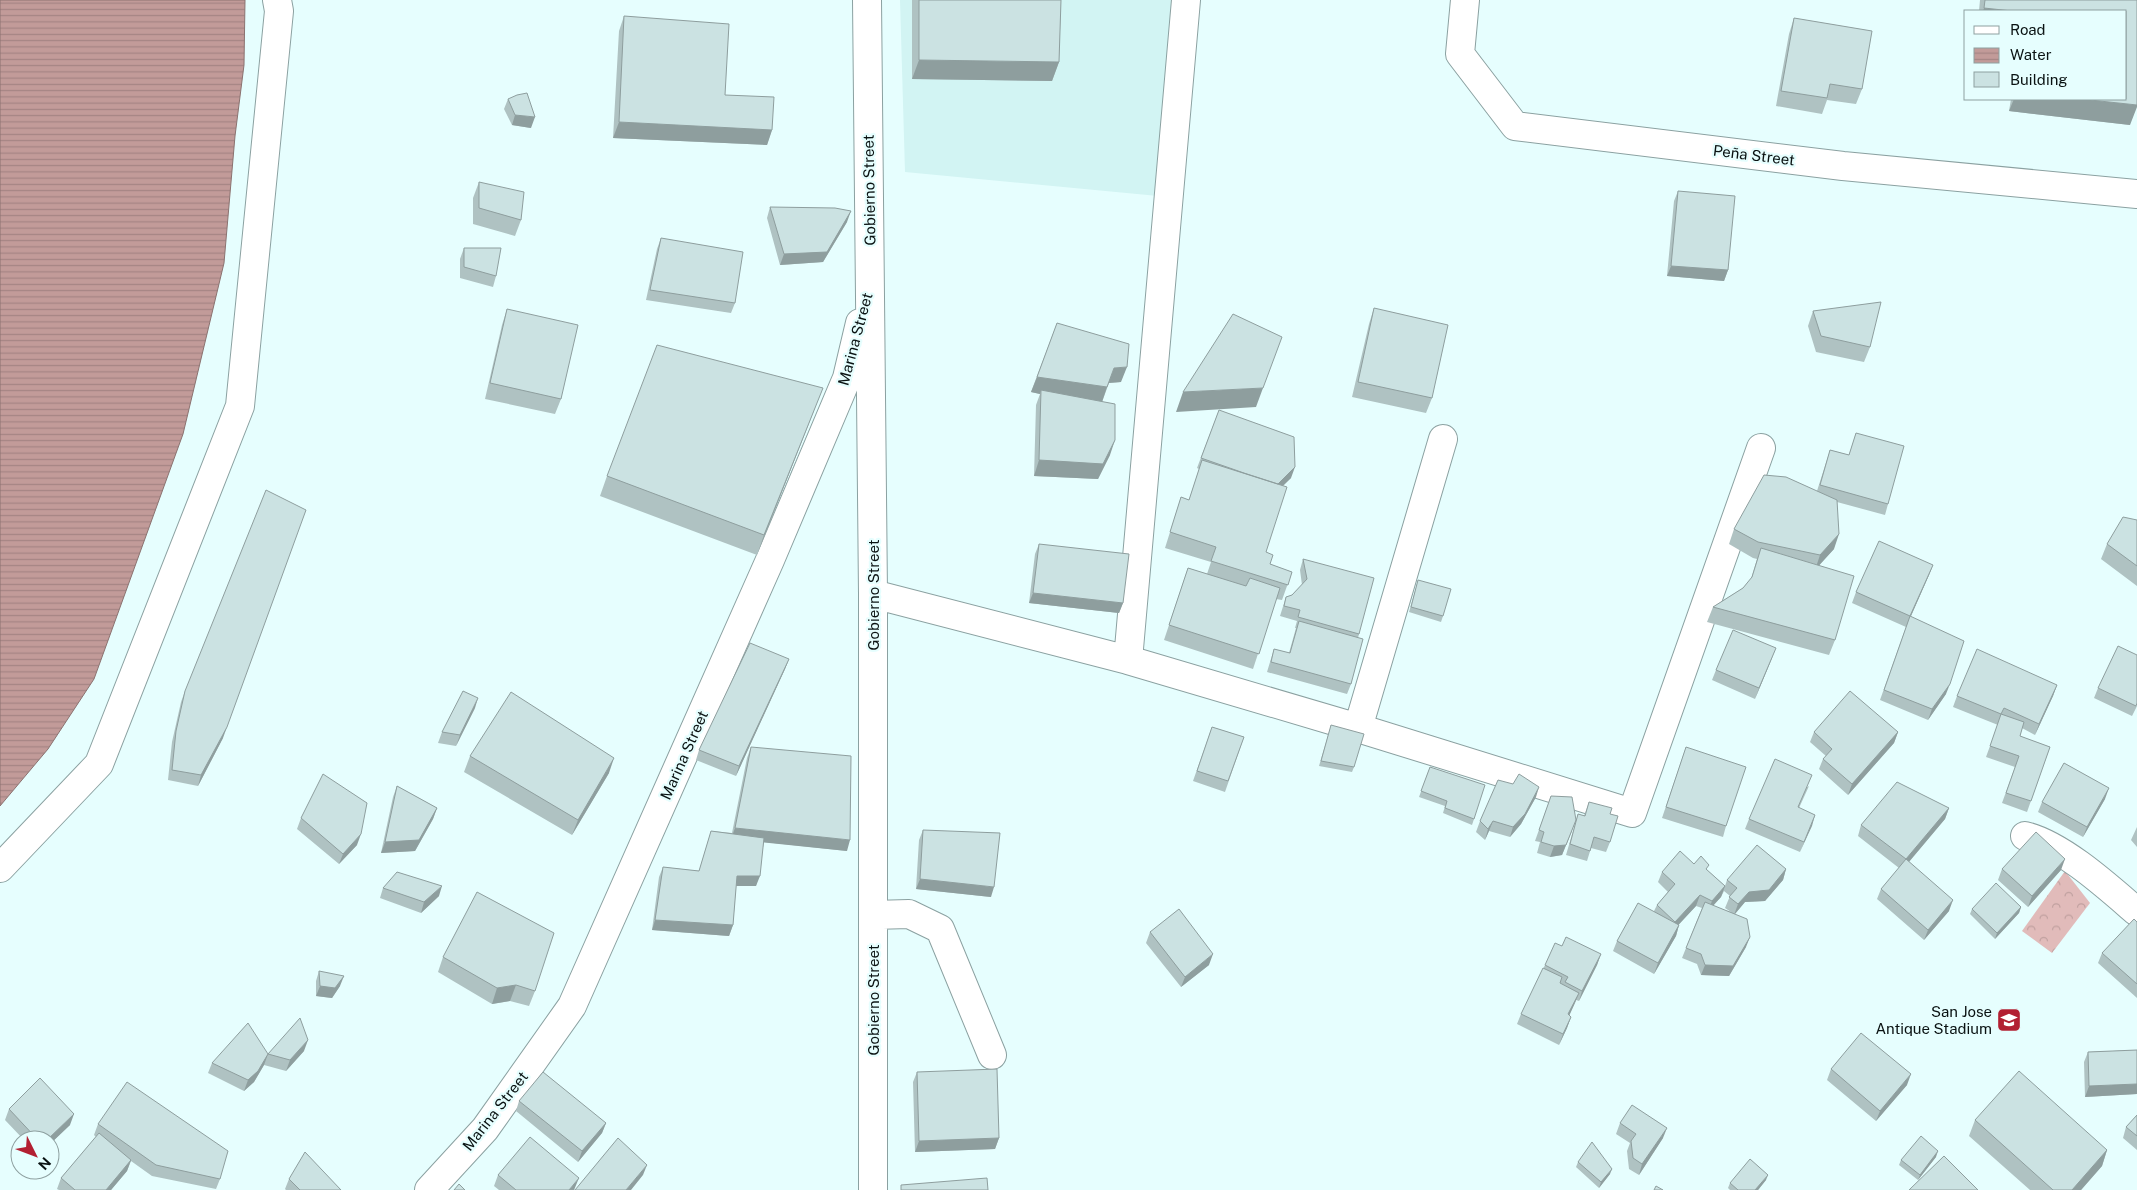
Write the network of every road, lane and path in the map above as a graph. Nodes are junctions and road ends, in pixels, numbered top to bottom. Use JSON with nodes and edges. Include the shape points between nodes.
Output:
{"nodes":[{"id":1,"x":277,"y":0,"type":"edge"},
{"id":2,"x":867,"y":0,"type":"edge"},
{"id":3,"x":1186,"y":0,"type":"edge"},
{"id":4,"x":1464,"y":0,"type":"edge"},
{"id":5,"x":2137,"y":194,"type":"edge"},
{"id":6,"x":870,"y":282,"type":"junction"},
{"id":7,"x":1443,"y":439,"type":"dead end"},
{"id":8,"x":1761,"y":448,"type":"dead end"},
{"id":9,"x":873,"y":594,"type":"junction"},
{"id":10,"x":1128,"y":660,"type":"junction"},
{"id":11,"x":1358,"y":728,"type":"junction"},
{"id":12,"x":2025,"y":836,"type":"dead end"},
{"id":13,"x":0,"y":868,"type":"edge"},
{"id":14,"x":2137,"y":912,"type":"edge"},
{"id":15,"x":873,"y":915,"type":"junction"},
{"id":16,"x":992,"y":1055,"type":"dead end"},
{"id":17,"x":428,"y":1190,"type":"edge"},
{"id":18,"x":873,"y":1190,"type":"edge"}],
"edges":[{"from":1,"to":13,"type":"street","via":[[278,20],[240,406],[99,764]]},
{"from":2,"to":6,"type":"street","name":"Gobierno Street"},
{"from":3,"to":10,"type":"street"},
{"from":4,"to":5,"type":"street","name":"Peña Street","via":[[1460,54],[1515,126],[1843,166]]},
{"from":6,"to":9,"type":"street","name":"Gobierno Street"},
{"from":6,"to":17,"type":"street","name":"Marina Street","via":[[847,378],[572,1006],[485,1129]]},
{"from":7,"to":11,"type":"street"},
{"from":8,"to":11,"type":"street","via":[[1632,813]]},
{"from":9,"to":10,"type":"street"},
{"from":9,"to":15,"type":"street","name":"Gobierno Street"},
{"from":10,"to":11,"type":"street"},
{"from":12,"to":14,"type":"street","via":[[2048,843]]},
{"from":15,"to":16,"type":"street","via":[[909,914],[940,929]]},
{"from":15,"to":18,"type":"street","name":"Gobierno Street"}]}
